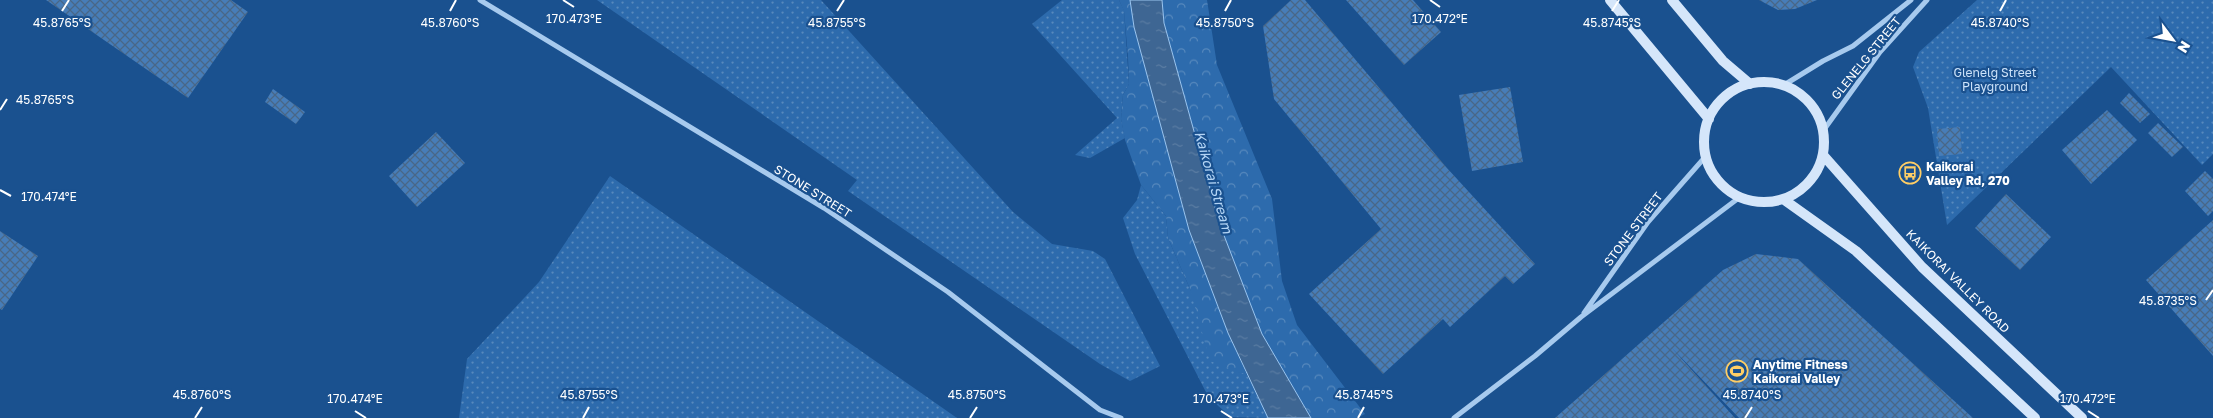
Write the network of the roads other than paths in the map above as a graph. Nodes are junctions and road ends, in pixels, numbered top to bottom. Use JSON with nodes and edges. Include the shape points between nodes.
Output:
{"nodes":[{"id":1,"x":480,"y":0,"type":"edge"},
{"id":2,"x":1610,"y":0,"type":"edge"},
{"id":3,"x":1672,"y":0,"type":"edge"},
{"id":4,"x":1911,"y":0,"type":"edge"},
{"id":5,"x":1927,"y":0,"type":"edge"},
{"id":6,"x":1750,"y":84,"type":"junction"},
{"id":7,"x":1784,"y":85,"type":"junction"},
{"id":8,"x":1709,"y":119,"type":"junction"},
{"id":9,"x":1823,"y":131,"type":"junction"},
{"id":10,"x":1823,"y":155,"type":"junction"},
{"id":11,"x":1706,"y":156,"type":"junction"},
{"id":12,"x":1740,"y":197,"type":"junction"},
{"id":13,"x":1783,"y":200,"type":"junction"},
{"id":14,"x":1581,"y":317,"type":"junction"},
{"id":15,"x":1122,"y":418,"type":"edge"},
{"id":16,"x":1454,"y":418,"type":"edge"},
{"id":17,"x":2035,"y":418,"type":"edge"},
{"id":18,"x":2082,"y":418,"type":"edge"}],
"edges":[{"from":1,"to":15,"type":"street","name":"STONE STREET","via":[[824,208],[948,292],[1100,410]]},
{"from":2,"to":8,"type":"main road"},
{"from":3,"to":6,"type":"main road","via":[[1723,61]]},
{"from":4,"to":7,"type":"street","name":"GLENELG STREET","via":[[1853,46]]},
{"from":5,"to":9,"type":"street","name":"GLENELG STREET","via":[[1880,52]]},
{"from":6,"to":7,"type":"main road","via":[[1768,82]]},
{"from":6,"to":8,"type":"main road","via":[[1733,91],[1719,103]]},
{"from":7,"to":9,"type":"main road","via":[[1802,96],[1816,112]]},
{"from":8,"to":11,"type":"main road","via":[[1704,138]]},
{"from":9,"to":10,"type":"main road"},
{"from":10,"to":13,"type":"main road","via":[[1809,183]]},
{"from":10,"to":18,"type":"main road","name":"KAIKORAI VALLEY ROAD","via":[[1922,266]]},
{"from":11,"to":12,"type":"main road","via":[[1713,173],[1725,188]]},
{"from":11,"to":14,"type":"street","name":"STONE STREET","via":[[1648,222]]},
{"from":12,"to":13,"type":"main road","via":[[1754,201]]},
{"from":12,"to":14,"type":"street","name":"STONE STREET"},
{"from":13,"to":17,"type":"main road","via":[[1856,252]]},
{"from":14,"to":16,"type":"street","name":"STONE STREET"}]}
